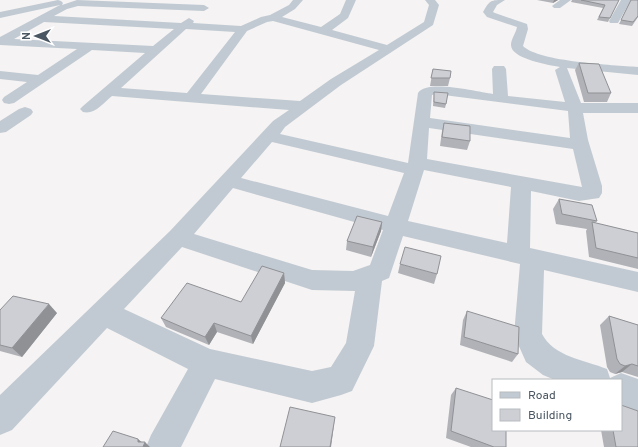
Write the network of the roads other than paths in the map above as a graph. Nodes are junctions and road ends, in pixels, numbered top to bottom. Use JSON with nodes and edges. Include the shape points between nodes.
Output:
{"nodes":[{"id":1,"x":163,"y":0,"type":"edge"},
{"id":2,"x":213,"y":0,"type":"edge"},
{"id":3,"x":298,"y":0,"type":"edge"},
{"id":4,"x":351,"y":0,"type":"edge"},
{"id":5,"x":430,"y":0,"type":"edge"},
{"id":6,"x":500,"y":0,"type":"edge"},
{"id":7,"x":566,"y":0,"type":"edge"},
{"id":8,"x":626,"y":0,"type":"edge"},
{"id":9,"x":65,"y":2,"type":"edge"},
{"id":10,"x":154,"y":6,"type":"junction"},
{"id":11,"x":557,"y":6,"type":"dead end"},
{"id":12,"x":204,"y":8,"type":"junction"},
{"id":13,"x":0,"y":15,"type":"edge"},
{"id":14,"x":273,"y":18,"type":"junction"},
{"id":15,"x":42,"y":19,"type":"junction"},
{"id":16,"x":614,"y":22,"type":"dead end"},
{"id":17,"x":183,"y":26,"type":"junction"},
{"id":18,"x":243,"y":29,"type":"junction"},
{"id":19,"x":324,"y":31,"type":"junction"},
{"id":20,"x":90,"y":46,"type":"junction"},
{"id":21,"x":389,"y":49,"type":"junction"},
{"id":22,"x":156,"y":50,"type":"junction"},
{"id":23,"x":499,"y":69,"type":"dead end"},
{"id":24,"x":562,"y":70,"type":"dead end"},
{"id":25,"x":638,"y":72,"type":"edge"},
{"id":26,"x":0,"y":76,"type":"edge"},
{"id":27,"x":41,"y":79,"type":"junction"},
{"id":28,"x":109,"y":91,"type":"junction"},
{"id":29,"x":190,"y":98,"type":"junction"},
{"id":30,"x":501,"y":99,"type":"junction"},
{"id":31,"x":9,"y":100,"type":"dead end"},
{"id":32,"x":302,"y":106,"type":"junction"},
{"id":33,"x":575,"y":108,"type":"junction"},
{"id":34,"x":638,"y":108,"type":"edge"},
{"id":35,"x":88,"y":109,"type":"dead end"},
{"id":36,"x":25,"y":112,"type":"dead end"},
{"id":37,"x":421,"y":122,"type":"junction"},
{"id":38,"x":0,"y":128,"type":"edge"},
{"id":39,"x":268,"y":136,"type":"junction"},
{"id":40,"x":580,"y":145,"type":"junction"},
{"id":41,"x":416,"y":167,"type":"junction"},
{"id":42,"x":228,"y":181,"type":"junction"},
{"id":43,"x":521,"y":183,"type":"junction"},
{"id":44,"x":396,"y":226,"type":"junction"},
{"id":45,"x":178,"y":237,"type":"junction"},
{"id":46,"x":525,"y":255,"type":"junction"},
{"id":47,"x":370,"y":275,"type":"junction"},
{"id":48,"x":638,"y":282,"type":"edge"},
{"id":49,"x":104,"y":313,"type":"junction"},
{"id":50,"x":207,"y":363,"type":"junction"},
{"id":51,"x":593,"y":379,"type":"edge"},
{"id":52,"x":622,"y":389,"type":"edge"},
{"id":53,"x":638,"y":395,"type":"edge"},
{"id":54,"x":0,"y":418,"type":"edge"},
{"id":55,"x":163,"y":447,"type":"edge"}],
"edges":[{"from":1,"to":10,"type":"street"},
{"from":2,"to":12,"type":"street"},
{"from":3,"to":14,"type":"street","via":[[292,7]]},
{"from":4,"to":19,"type":"street","via":[[349,10],[343,18]]},
{"from":5,"to":21,"type":"street","via":[[434,6],[428,22]]},
{"from":6,"to":25,"type":"street","via":[[493,3],[488,12],[523,26],[517,43],[522,53],[560,62]]},
{"from":7,"to":11,"type":"street"},
{"from":8,"to":16,"type":"street"},
{"from":9,"to":10,"type":"street"},
{"from":9,"to":13,"type":"street"},
{"from":9,"to":15,"type":"street"},
{"from":10,"to":12,"type":"street"},
{"from":12,"to":17,"type":"street"},
{"from":14,"to":18,"type":"street"},
{"from":14,"to":19,"type":"street"},
{"from":15,"to":17,"type":"street"},
{"from":15,"to":20,"type":"street","via":[[0,42]]},
{"from":17,"to":18,"type":"street"},
{"from":17,"to":22,"type":"street"},
{"from":18,"to":29,"type":"street"},
{"from":19,"to":21,"type":"street"},
{"from":20,"to":22,"type":"street"},
{"from":20,"to":27,"type":"street"},
{"from":21,"to":32,"type":"street"},
{"from":22,"to":28,"type":"street"},
{"from":23,"to":30,"type":"street"},
{"from":24,"to":33,"type":"street"},
{"from":26,"to":27,"type":"street"},
{"from":27,"to":31,"type":"street"},
{"from":28,"to":29,"type":"street"},
{"from":28,"to":35,"type":"street"},
{"from":29,"to":32,"type":"street"},
{"from":30,"to":33,"type":"street"},
{"from":30,"to":37,"type":"street","via":[[429,91],[425,93]]},
{"from":32,"to":39,"type":"street"},
{"from":33,"to":34,"type":"street"},
{"from":33,"to":40,"type":"street"},
{"from":36,"to":38,"type":"street"},
{"from":37,"to":40,"type":"street"},
{"from":37,"to":41,"type":"street"},
{"from":39,"to":41,"type":"street"},
{"from":39,"to":42,"type":"street"},
{"from":40,"to":43,"type":"street","via":[[592,193],[579,194]]},
{"from":41,"to":43,"type":"street"},
{"from":41,"to":44,"type":"street"},
{"from":42,"to":44,"type":"street"},
{"from":42,"to":45,"type":"street"},
{"from":43,"to":46,"type":"street"},
{"from":44,"to":46,"type":"street"},
{"from":44,"to":47,"type":"street","via":[[380,271]]},
{"from":45,"to":47,"type":"street","via":[[312,280],[354,281]]},
{"from":45,"to":49,"type":"street"},
{"from":46,"to":48,"type":"street"},
{"from":46,"to":51,"type":"street","via":[[528,335],[536,352],[554,365]]},
{"from":47,"to":50,"type":"street","via":[[360,346],[342,380],[312,387]]},
{"from":49,"to":50,"type":"street"},
{"from":49,"to":54,"type":"street"},
{"from":50,"to":55,"type":"street"},
{"from":52,"to":53,"type":"street"}]}
